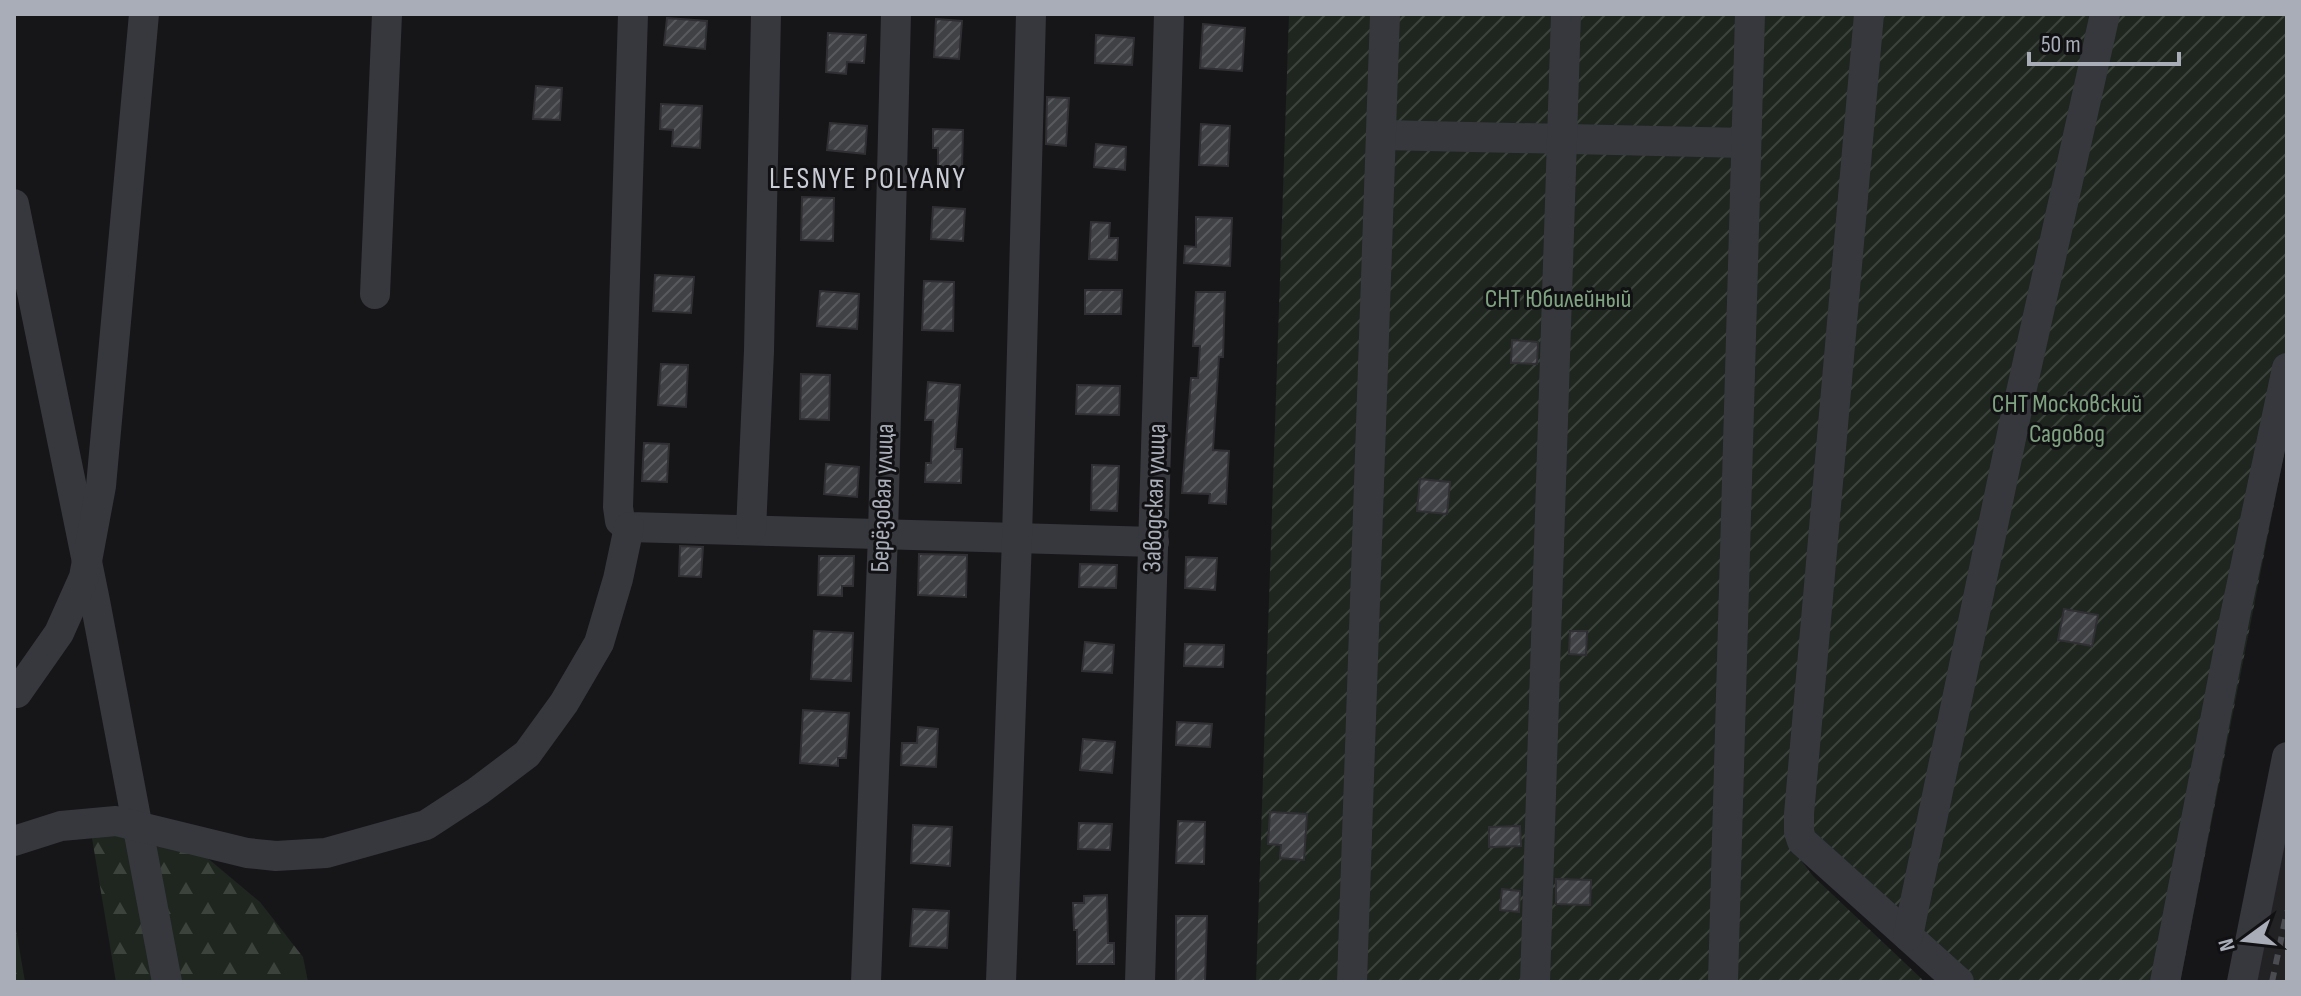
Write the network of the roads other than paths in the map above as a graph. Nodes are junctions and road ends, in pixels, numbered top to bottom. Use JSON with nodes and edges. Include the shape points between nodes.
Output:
{"nodes":[{"id":1,"x":144,"y":14,"type":"edge"},
{"id":2,"x":387,"y":14,"type":"edge"},
{"id":3,"x":633,"y":14,"type":"edge"},
{"id":4,"x":766,"y":14,"type":"edge"},
{"id":5,"x":896,"y":14,"type":"edge"},
{"id":6,"x":1031,"y":14,"type":"edge"},
{"id":7,"x":1169,"y":14,"type":"edge"},
{"id":8,"x":1385,"y":14,"type":"edge"},
{"id":9,"x":1566,"y":14,"type":"edge"},
{"id":10,"x":1750,"y":14,"type":"edge"},
{"id":11,"x":1869,"y":14,"type":"edge"},
{"id":12,"x":2105,"y":14,"type":"edge"},
{"id":13,"x":1382,"y":135,"type":"junction"},
{"id":14,"x":1562,"y":137,"type":"junction"},
{"id":15,"x":1746,"y":143,"type":"junction"},
{"id":16,"x":14,"y":204,"type":"edge"},
{"id":17,"x":375,"y":294,"type":"dead end"},
{"id":18,"x":2287,"y":368,"type":"edge"},
{"id":19,"x":629,"y":527,"type":"junction"},
{"id":20,"x":751,"y":530,"type":"junction"},
{"id":21,"x":883,"y":534,"type":"junction"},
{"id":22,"x":1017,"y":538,"type":"junction"},
{"id":23,"x":1154,"y":542,"type":"junction"},
{"id":24,"x":87,"y":560,"type":"junction"},
{"id":25,"x":17,"y":693,"type":"dead end"},
{"id":26,"x":2287,"y":757,"type":"edge"},
{"id":27,"x":138,"y":826,"type":"junction"},
{"id":28,"x":14,"y":841,"type":"edge"},
{"id":29,"x":1908,"y":936,"type":"junction"},
{"id":30,"x":167,"y":982,"type":"edge"},
{"id":31,"x":866,"y":982,"type":"edge"},
{"id":32,"x":1001,"y":982,"type":"edge"},
{"id":33,"x":1140,"y":982,"type":"edge"},
{"id":34,"x":1352,"y":982,"type":"edge"},
{"id":35,"x":1535,"y":982,"type":"edge"},
{"id":36,"x":1723,"y":982,"type":"edge"},
{"id":37,"x":1959,"y":982,"type":"edge"},
{"id":38,"x":2165,"y":982,"type":"edge"},
{"id":39,"x":2242,"y":982,"type":"edge"}],
"edges":[{"from":1,"to":24,"type":"street","via":[[101,486]]},
{"from":2,"to":17,"type":"street"},
{"from":3,"to":19,"type":"street","via":[[618,507],[620,521]]},
{"from":4,"to":20,"type":"street"},
{"from":5,"to":21,"type":"street","name":"Берёзовая улица"},
{"from":6,"to":22,"type":"street"},
{"from":7,"to":23,"type":"street","name":"Заводская улица"},
{"from":8,"to":13,"type":"street"},
{"from":9,"to":14,"type":"street"},
{"from":10,"to":15,"type":"street"},
{"from":11,"to":29,"type":"street","via":[[1799,832],[1802,841]]},
{"from":12,"to":29,"type":"street"},
{"from":13,"to":14,"type":"street"},
{"from":13,"to":34,"type":"street"},
{"from":14,"to":15,"type":"street"},
{"from":14,"to":35,"type":"street"},
{"from":15,"to":36,"type":"street"},
{"from":16,"to":24,"type":"street"},
{"from":18,"to":38,"type":"street"},
{"from":19,"to":20,"type":"street"},
{"from":19,"to":27,"type":"street","via":[[599,643],[564,703],[527,754],[426,825],[326,853],[276,856]]},
{"from":20,"to":21,"type":"street"},
{"from":21,"to":22,"type":"street"},
{"from":21,"to":31,"type":"street","name":"Берёзовая улица"},
{"from":22,"to":23,"type":"street"},
{"from":22,"to":32,"type":"street"},
{"from":23,"to":33,"type":"street","name":"Заводская улица"},
{"from":24,"to":25,"type":"street","via":[[59,633]]},
{"from":24,"to":27,"type":"street"},
{"from":26,"to":39,"type":"street"},
{"from":27,"to":28,"type":"street","via":[[116,821],[61,826]]},
{"from":27,"to":30,"type":"street"},
{"from":29,"to":37,"type":"street"}]}
